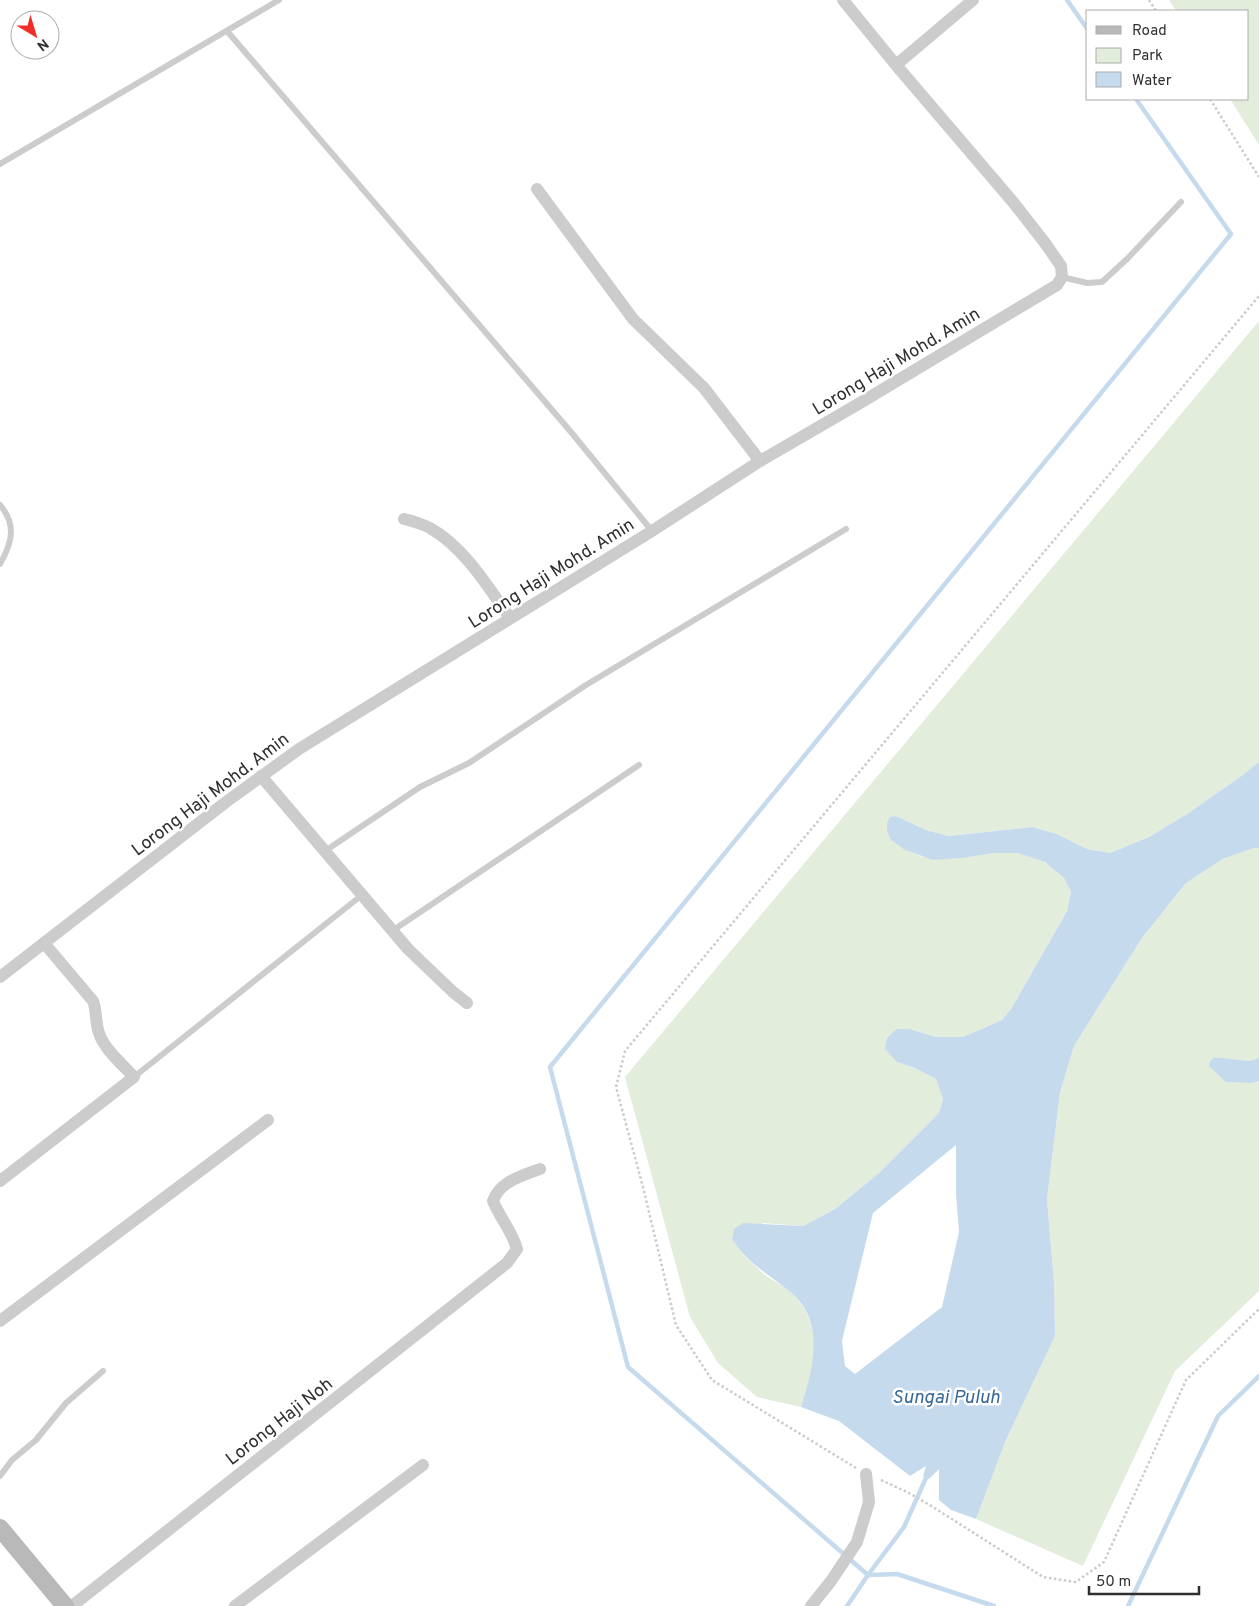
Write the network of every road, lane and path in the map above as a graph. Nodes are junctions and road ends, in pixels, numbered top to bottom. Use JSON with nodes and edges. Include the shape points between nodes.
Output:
{"nodes":[{"id":1,"x":279,"y":0,"type":"edge"},
{"id":2,"x":843,"y":0,"type":"edge"},
{"id":3,"x":973,"y":0,"type":"edge"},
{"id":4,"x":227,"y":31,"type":"junction"},
{"id":5,"x":896,"y":65,"type":"junction"},
{"id":6,"x":1211,"y":100,"type":"edge"},
{"id":7,"x":0,"y":164,"type":"edge"},
{"id":8,"x":1259,"y":177,"type":"edge"},
{"id":9,"x":537,"y":189,"type":"dead end"},
{"id":10,"x":1181,"y":202,"type":"dead end"},
{"id":11,"x":1062,"y":277,"type":"junction"},
{"id":12,"x":1259,"y":296,"type":"edge"},
{"id":13,"x":760,"y":461,"type":"junction"},
{"id":14,"x":0,"y":505,"type":"edge"},
{"id":15,"x":404,"y":519,"type":"dead end"},
{"id":16,"x":846,"y":529,"type":"dead end"},
{"id":17,"x":652,"y":531,"type":"junction"},
{"id":18,"x":0,"y":564,"type":"edge"},
{"id":19,"x":510,"y":618,"type":"junction"},
{"id":20,"x":639,"y":765,"type":"dead end"},
{"id":21,"x":261,"y":776,"type":"junction"},
{"id":22,"x":325,"y":851,"type":"junction"},
{"id":23,"x":362,"y":895,"type":"junction"},
{"id":24,"x":392,"y":932,"type":"junction"},
{"id":25,"x":44,"y":943,"type":"junction"},
{"id":26,"x":0,"y":977,"type":"edge"},
{"id":27,"x":467,"y":1003,"type":"dead end"},
{"id":28,"x":134,"y":1077,"type":"junction"},
{"id":29,"x":268,"y":1120,"type":"dead end"},
{"id":30,"x":540,"y":1169,"type":"dead end"},
{"id":31,"x":0,"y":1181,"type":"edge"},
{"id":32,"x":1259,"y":1309,"type":"edge"},
{"id":33,"x":0,"y":1321,"type":"edge"},
{"id":34,"x":104,"y":1371,"type":"dead end"},
{"id":35,"x":423,"y":1465,"type":"dead end"},
{"id":36,"x":866,"y":1474,"type":"junction"},
{"id":37,"x":0,"y":1476,"type":"edge"},
{"id":38,"x":1,"y":1530,"type":"edge"},
{"id":39,"x":65,"y":1606,"type":"edge"},
{"id":40,"x":72,"y":1606,"type":"edge"},
{"id":41,"x":235,"y":1606,"type":"edge"},
{"id":42,"x":811,"y":1606,"type":"edge"}],
"edges":[{"from":1,"to":4,"type":"lane"},
{"from":2,"to":5,"type":"street"},
{"from":3,"to":5,"type":"street"},
{"from":4,"to":7,"type":"lane"},
{"from":4,"to":17,"type":"lane"},
{"from":5,"to":11,"type":"street","via":[[1013,202],[1061,266]]},
{"from":6,"to":8,"type":"path"},
{"from":9,"to":13,"type":"street","via":[[633,319],[704,388]]},
{"from":10,"to":11,"type":"lane","via":[[1102,282]]},
{"from":11,"to":13,"type":"street","name":"Lorong Haji Mohd. Amin","via":[[1057,284]]},
{"from":12,"to":36,"type":"path","via":[[625,1051],[616,1087],[676,1325],[712,1380]]},
{"from":13,"to":17,"type":"street","name":"Lorong Haji Mohd. Amin"},
{"from":14,"to":18,"type":"lane","via":[[6,512],[12,531]]},
{"from":15,"to":19,"type":"street","via":[[428,527],[444,537],[475,569]]},
{"from":16,"to":22,"type":"lane","via":[[586,685],[469,763],[420,787]]},
{"from":17,"to":19,"type":"street","name":"Lorong Haji Mohd. Amin"},
{"from":19,"to":21,"type":"street","name":"Lorong Haji Mohd. Amin"},
{"from":20,"to":24,"type":"lane"},
{"from":21,"to":22,"type":"street"},
{"from":21,"to":25,"type":"street","name":"Lorong Haji Mohd. Amin"},
{"from":22,"to":23,"type":"street"},
{"from":23,"to":24,"type":"street"},
{"from":23,"to":28,"type":"lane"},
{"from":24,"to":27,"type":"street"},
{"from":25,"to":26,"type":"street","name":"Lorong Haji Mohd. Amin"},
{"from":25,"to":28,"type":"street","via":[[93,1001],[98,1032],[104,1044]]},
{"from":28,"to":31,"type":"street"},
{"from":29,"to":33,"type":"street"},
{"from":30,"to":40,"type":"street","name":"Lorong Haji Noh","via":[[509,1181],[497,1191],[493,1201],[514,1237],[517,1249],[507,1263]]},
{"from":32,"to":36,"type":"path","via":[[1186,1380],[1104,1562],[1076,1582],[1044,1577],[933,1507]]},
{"from":34,"to":37,"type":"lane","via":[[66,1403],[36,1440],[12,1460]]},
{"from":35,"to":41,"type":"street"},
{"from":36,"to":42,"type":"street","via":[[869,1502],[858,1542]]},
{"from":38,"to":39,"type":"street"}]}
